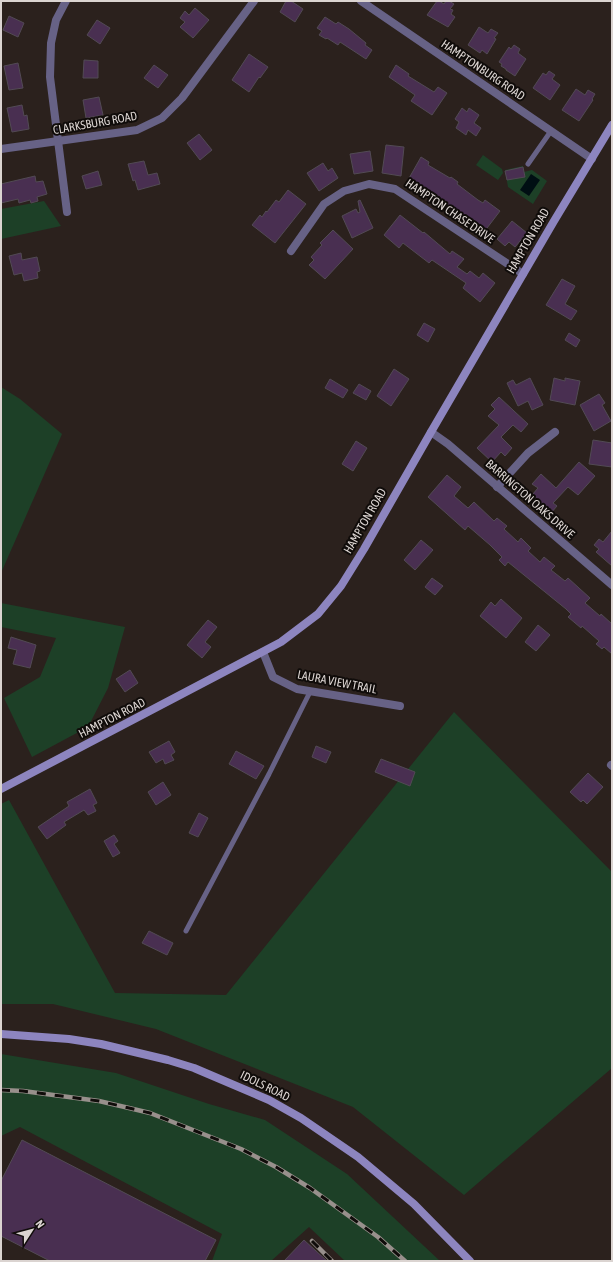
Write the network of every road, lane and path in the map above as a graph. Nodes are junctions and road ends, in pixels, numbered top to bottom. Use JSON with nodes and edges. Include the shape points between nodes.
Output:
{"nodes":[{"id":1,"x":66,"y":1,"type":"edge"},
{"id":2,"x":254,"y":1,"type":"edge"},
{"id":3,"x":361,"y":1,"type":"edge"},
{"id":4,"x":612,"y":125,"type":"edge"},
{"id":5,"x":551,"y":131,"type":"junction"},
{"id":6,"x":58,"y":141,"type":"junction"},
{"id":7,"x":1,"y":149,"type":"edge"},
{"id":8,"x":592,"y":159,"type":"junction"},
{"id":9,"x":528,"y":164,"type":"dead end"},
{"id":10,"x":67,"y":212,"type":"dead end"},
{"id":11,"x":291,"y":251,"type":"dead end"},
{"id":12,"x":523,"y":274,"type":"junction"},
{"id":13,"x":430,"y":432,"type":"junction"},
{"id":14,"x":555,"y":432,"type":"dead end"},
{"id":15,"x":497,"y":487,"type":"junction"},
{"id":16,"x":612,"y":585,"type":"edge"},
{"id":17,"x":263,"y":652,"type":"junction"},
{"id":18,"x":310,"y":692,"type":"junction"},
{"id":19,"x":400,"y":706,"type":"dead end"},
{"id":20,"x":1,"y":789,"type":"edge"},
{"id":21,"x":186,"y":931,"type":"dead end"},
{"id":22,"x":1,"y":1034,"type":"edge"},
{"id":23,"x":470,"y":1261,"type":"edge"}],
"edges":[{"from":1,"to":6,"type":"street","via":[[56,20],[51,44],[50,77]]},
{"from":2,"to":6,"type":"street","name":"CLARKSBURG ROAD","via":[[182,98],[162,118],[137,130]]},
{"from":3,"to":5,"type":"street","name":"HAMPTONBURG ROAD"},
{"from":4,"to":8,"type":"main road","name":"HAMPTON ROAD"},
{"from":5,"to":8,"type":"street","name":"HAMPTONBURG ROAD"},
{"from":5,"to":9,"type":"lane"},
{"from":6,"to":7,"type":"street","name":"CLARKSBURG ROAD"},
{"from":6,"to":10,"type":"street"},
{"from":8,"to":12,"type":"main road","name":"HAMPTON ROAD"},
{"from":11,"to":12,"type":"street","name":"HAMPTON CHASE DRIVE","via":[[324,204],[344,190],[369,184],[395,189]]},
{"from":12,"to":13,"type":"main road","name":"HAMPTON ROAD"},
{"from":13,"to":15,"type":"street","name":"BARRINGTON OAKS DRIVE","via":[[448,444]]},
{"from":13,"to":17,"type":"main road","name":"HAMPTON ROAD","via":[[341,586],[318,614],[281,642]]},
{"from":14,"to":15,"type":"street","via":[[528,453]]},
{"from":15,"to":16,"type":"street","name":"BARRINGTON OAKS DRIVE"},
{"from":17,"to":18,"type":"street","name":"LAURA VIEW TRAIL","via":[[273,677],[297,689]]},
{"from":17,"to":20,"type":"main road","name":"HAMPTON ROAD"},
{"from":18,"to":19,"type":"street","name":"LAURA VIEW TRAIL"},
{"from":18,"to":21,"type":"lane"},
{"from":22,"to":23,"type":"main road","name":"IDOLS ROAD","via":[[69,1039],[168,1060],[194,1068],[269,1100],[301,1118],[358,1157],[414,1204]]}]}
